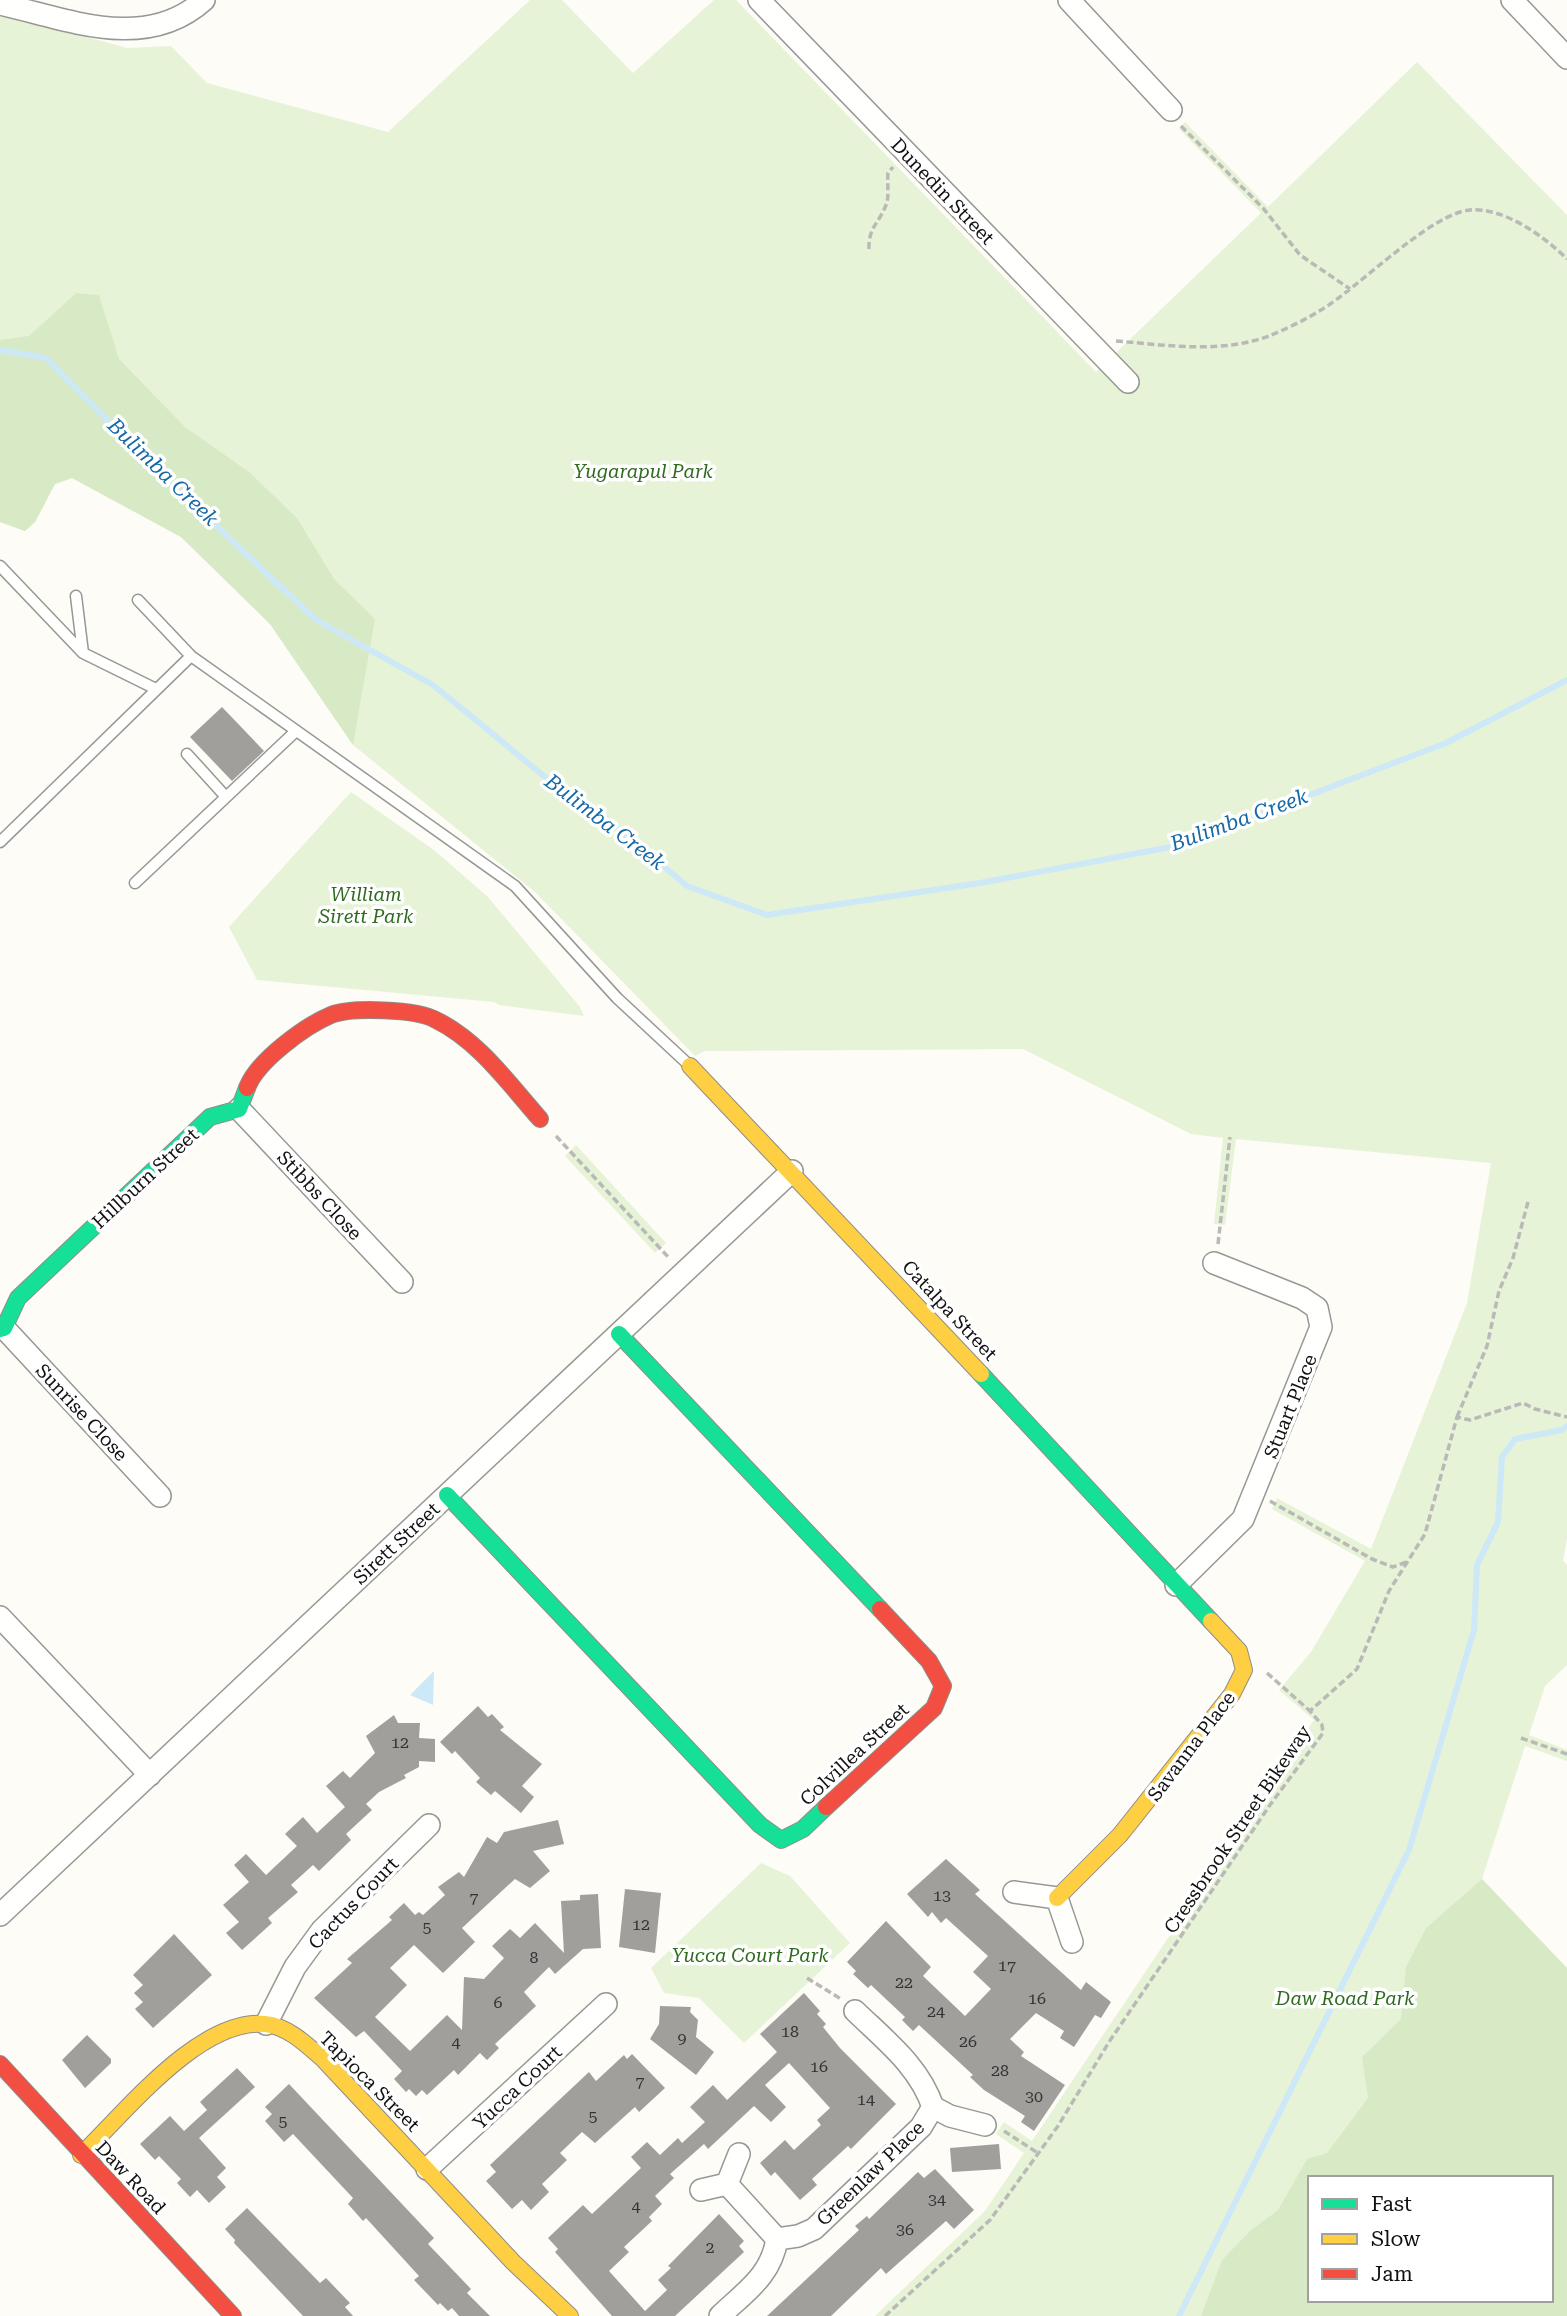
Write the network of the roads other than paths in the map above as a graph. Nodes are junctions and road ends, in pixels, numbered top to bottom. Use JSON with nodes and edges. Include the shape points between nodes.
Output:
{"nodes":[{"id":1,"x":204,"y":0,"type":"edge"},
{"id":2,"x":759,"y":0,"type":"edge"},
{"id":3,"x":1069,"y":0,"type":"edge"},
{"id":4,"x":1512,"y":0,"type":"edge"},
{"id":5,"x":0,"y":4,"type":"edge"},
{"id":6,"x":1567,"y":58,"type":"edge"},
{"id":7,"x":1171,"y":110,"type":"road end"},
{"id":8,"x":1128,"y":382,"type":"dead end"},
{"id":9,"x":0,"y":566,"type":"edge"},
{"id":10,"x":76,"y":596,"type":"dead end"},
{"id":11,"x":138,"y":600,"type":"dead end"},
{"id":12,"x":83,"y":653,"type":"junction"},
{"id":13,"x":191,"y":656,"type":"junction"},
{"id":14,"x":156,"y":689,"type":"junction"},
{"id":15,"x":296,"y":731,"type":"junction"},
{"id":16,"x":187,"y":754,"type":"dead end"},
{"id":17,"x":226,"y":797,"type":"junction"},
{"id":18,"x":0,"y":842,"type":"edge"},
{"id":19,"x":135,"y":883,"type":"dead end"},
{"id":20,"x":690,"y":1066,"type":"joint"},
{"id":21,"x":239,"y":1109,"type":"junction"},
{"id":22,"x":540,"y":1119,"type":"road end"},
{"id":23,"x":792,"y":1171,"type":"junction"},
{"id":24,"x":1214,"y":1263,"type":"road end"},
{"id":25,"x":402,"y":1282,"type":"dead end"},
{"id":26,"x":2,"y":1329,"type":"edge"},
{"id":27,"x":619,"y":1334,"type":"junction"},
{"id":28,"x":447,"y":1495,"type":"junction"},
{"id":29,"x":160,"y":1496,"type":"dead end"},
{"id":30,"x":1176,"y":1585,"type":"junction"},
{"id":31,"x":0,"y":1617,"type":"edge"},
{"id":32,"x":150,"y":1774,"type":"junction"},
{"id":33,"x":429,"y":1825,"type":"dead end"},
{"id":34,"x":1014,"y":1892,"type":"dead end"},
{"id":35,"x":1057,"y":1898,"type":"junction"},
{"id":36,"x":0,"y":1915,"type":"edge"},
{"id":37,"x":1072,"y":1942,"type":"dead end"},
{"id":38,"x":606,"y":2004,"type":"dead end"},
{"id":39,"x":855,"y":2011,"type":"road end"},
{"id":40,"x":266,"y":2024,"type":"junction"},
{"id":41,"x":0,"y":2064,"type":"edge"},
{"id":42,"x":933,"y":2107,"type":"junction"},
{"id":43,"x":985,"y":2125,"type":"road end"},
{"id":44,"x":739,"y":2154,"type":"dead end"},
{"id":45,"x":81,"y":2155,"type":"junction"},
{"id":46,"x":427,"y":2169,"type":"junction"},
{"id":47,"x":727,"y":2184,"type":"junction"},
{"id":48,"x":701,"y":2190,"type":"dead end"},
{"id":49,"x":777,"y":2239,"type":"junction"},
{"id":50,"x":233,"y":2316,"type":"edge"},
{"id":51,"x":570,"y":2316,"type":"edge"},
{"id":52,"x":720,"y":2316,"type":"edge"}],
"edges":[{"from":1,"to":5,"type":"street","via":[[175,20],[130,31]]},
{"from":2,"to":8,"type":"street","name":"Dunedin Street"},
{"from":3,"to":7,"type":"street"},
{"from":4,"to":6,"type":"street"},
{"from":9,"to":12,"type":"lane"},
{"from":10,"to":12,"type":"lane"},
{"from":11,"to":13,"type":"lane"},
{"from":12,"to":14,"type":"lane"},
{"from":13,"to":14,"type":"lane"},
{"from":13,"to":15,"type":"lane"},
{"from":14,"to":18,"type":"lane"},
{"from":15,"to":17,"type":"lane"},
{"from":15,"to":20,"type":"lane","via":[[514,886],[617,998]]},
{"from":16,"to":17,"type":"lane"},
{"from":17,"to":19,"type":"lane"},
{"from":20,"to":23,"type":"street","name":"Catalpa Street"},
{"from":21,"to":22,"type":"street","via":[[251,1078],[295,1036],[333,1014],[380,1010],[434,1018],[469,1041]]},
{"from":21,"to":25,"type":"street","name":"Stibbs Close"},
{"from":21,"to":26,"type":"street","name":"Hillburn Street","via":[[210,1117],[18,1298]]},
{"from":23,"to":27,"type":"street","name":"Sirett Street"},
{"from":23,"to":30,"type":"street","name":"Catalpa Street"},
{"from":24,"to":30,"type":"street","name":"Stuart Place","via":[[1302,1298],[1317,1308],[1321,1327],[1243,1519]]},
{"from":26,"to":29,"type":"street","name":"Sunrise Close"},
{"from":27,"to":28,"type":"street","name":"Sirett Street"},
{"from":27,"to":28,"type":"street","name":"Colvillea Street","via":[[929,1661],[943,1686],[934,1708],[803,1829],[781,1840],[760,1825]]},
{"from":28,"to":32,"type":"street","name":"Sirett Street"},
{"from":30,"to":35,"type":"street","name":"Savanna Place","via":[[1239,1651],[1244,1670],[1232,1694],[1143,1809]]},
{"from":31,"to":32,"type":"street"},
{"from":32,"to":36,"type":"street","name":"Sirett Street"},
{"from":33,"to":40,"type":"street","name":"Cactus Court","via":[[322,1930],[295,1967]]},
{"from":34,"to":35,"type":"street"},
{"from":35,"to":37,"type":"street"},
{"from":38,"to":46,"type":"street","name":"Yucca Court"},
{"from":39,"to":42,"type":"street","name":"Greenlaw Place","via":[[913,2067]]},
{"from":40,"to":45,"type":"street","name":"Tapioca Street","via":[[239,2024],[215,2033],[184,2056]]},
{"from":40,"to":46,"type":"street","name":"Tapioca Street","via":[[296,2036],[324,2060]]},
{"from":41,"to":45,"type":"street","name":"Daw Road"},
{"from":42,"to":43,"type":"street"},
{"from":42,"to":49,"type":"street","name":"Greenlaw Place","via":[[921,2127],[814,2229]]},
{"from":44,"to":47,"type":"street"},
{"from":45,"to":50,"type":"street","name":"Daw Road"},
{"from":46,"to":51,"type":"street","name":"Tapioca Street"},
{"from":47,"to":48,"type":"street"},
{"from":47,"to":49,"type":"street"},
{"from":49,"to":52,"type":"street","via":[[774,2260],[764,2274]]}]}
